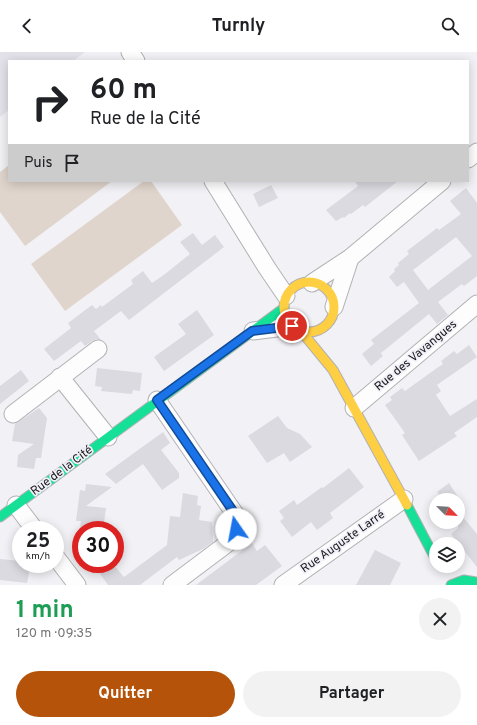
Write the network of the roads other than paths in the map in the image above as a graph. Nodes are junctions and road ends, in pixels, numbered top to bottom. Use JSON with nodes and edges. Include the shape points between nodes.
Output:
{"nodes":[{"id":1,"x":477,"y":152,"type":"edge"},
{"id":2,"x":469,"y":158,"type":"edge"},
{"id":3,"x":214,"y":182,"type":"edge"},
{"id":4,"x":441,"y":182,"type":"edge"},
{"id":5,"x":350,"y":258,"type":"junction"},
{"id":6,"x":312,"y":283,"type":"junction"},
{"id":7,"x":285,"y":302,"type":"junction"},
{"id":8,"x":477,"y":304,"type":"edge"},
{"id":9,"x":332,"y":313,"type":"junction"},
{"id":10,"x":296,"y":329,"type":"junction"},
{"id":11,"x":252,"y":331,"type":"junction"},
{"id":12,"x":330,"y":334,"type":"dead end"},
{"id":13,"x":98,"y":349,"type":"dead end"},
{"id":14,"x":332,"y":356,"type":"dead end"},
{"id":15,"x":333,"y":370,"type":"junction"},
{"id":16,"x":60,"y":378,"type":"junction"},
{"id":17,"x":157,"y":400,"type":"junction"},
{"id":18,"x":354,"y":408,"type":"junction"},
{"id":19,"x":13,"y":414,"type":"dead end"},
{"id":20,"x":108,"y":437,"type":"junction"},
{"id":21,"x":404,"y":499,"type":"junction"},
{"id":22,"x":16,"y":505,"type":"junction"},
{"id":23,"x":0,"y":517,"type":"edge"},
{"id":24,"x":28,"y":521,"type":"edge"},
{"id":25,"x":429,"y":547,"type":"edge"},
{"id":26,"x":64,"y":567,"type":"edge"},
{"id":27,"x":450,"y":580,"type":"edge"},
{"id":28,"x":477,"y":582,"type":"edge"},
{"id":29,"x":78,"y":585,"type":"edge"},
{"id":30,"x":172,"y":585,"type":"edge"},
{"id":31,"x":283,"y":585,"type":"edge"}],
"edges":[{"from":1,"to":2,"type":"street"},
{"from":3,"to":7,"type":"street"},
{"from":4,"to":5,"type":"street"},
{"from":5,"to":6,"type":"street"},
{"from":5,"to":9,"type":"street"},
{"from":6,"to":7,"type":"street","via":[[300,284],[292,289]]},
{"from":6,"to":9,"type":"street","via":[[326,289],[332,297]]},
{"from":7,"to":10,"type":"street","via":[[285,315]]},
{"from":7,"to":11,"type":"street","name":"Rue de la Cité"},
{"from":8,"to":18,"type":"street","name":"Rue des Vavangues"},
{"from":9,"to":10,"type":"street","via":[[322,329],[305,333]]},
{"from":9,"to":12,"type":"street"},
{"from":10,"to":11,"type":"street","name":"Rue de la Cité"},
{"from":10,"to":15,"type":"street"},
{"from":11,"to":17,"type":"street","name":"Rue de la Cité"},
{"from":13,"to":16,"type":"street"},
{"from":14,"to":15,"type":"street"},
{"from":15,"to":18,"type":"street"},
{"from":16,"to":19,"type":"street"},
{"from":16,"to":20,"type":"street"},
{"from":17,"to":20,"type":"street","name":"Rue de la Cité"},
{"from":17,"to":30,"type":"street","via":[[235,514],[236,529],[228,543]]},
{"from":18,"to":21,"type":"street"},
{"from":20,"to":22,"type":"street","name":"Rue de la Cité"},
{"from":21,"to":25,"type":"street"},
{"from":21,"to":31,"type":"street","name":"Rue Auguste Larré"},
{"from":22,"to":23,"type":"street","name":"Rue de la Cité"},
{"from":22,"to":24,"type":"street"},
{"from":26,"to":29,"type":"street"},
{"from":27,"to":28,"type":"street"}]}
